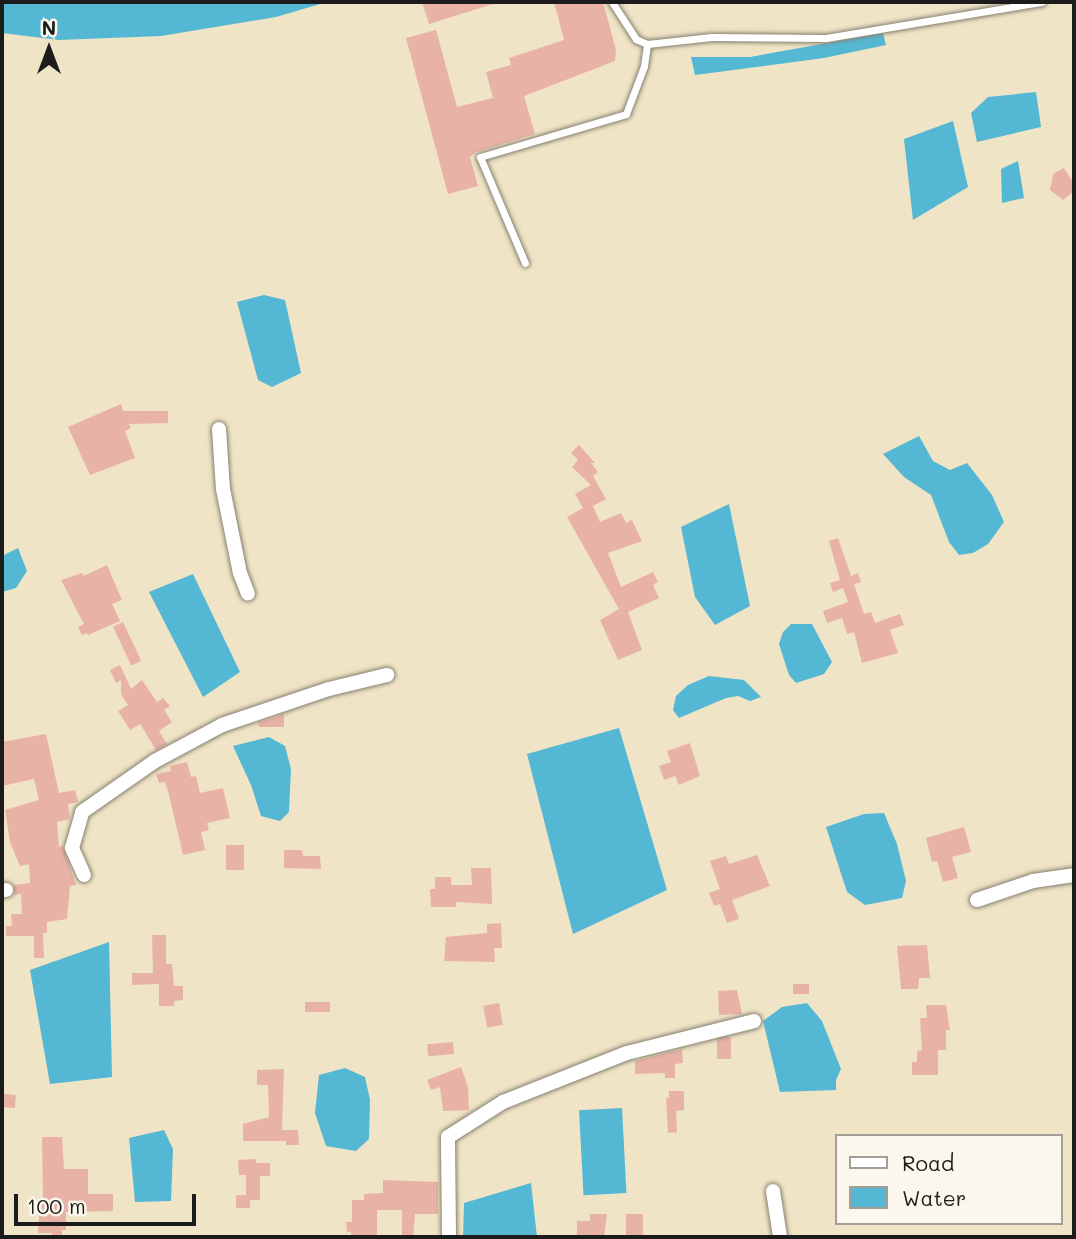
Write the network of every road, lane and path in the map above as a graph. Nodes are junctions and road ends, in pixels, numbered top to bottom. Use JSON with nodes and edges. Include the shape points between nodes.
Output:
{"nodes":[{"id":1,"x":612,"y":2,"type":"edge"},
{"id":2,"x":1042,"y":2,"type":"edge"},
{"id":3,"x":647,"y":44,"type":"junction"},
{"id":4,"x":525,"y":263,"type":"dead end"},
{"id":5,"x":219,"y":429,"type":"dead end"},
{"id":6,"x":248,"y":594,"type":"dead end"},
{"id":7,"x":387,"y":675,"type":"dead end"},
{"id":8,"x":84,"y":874,"type":"dead end"},
{"id":9,"x":1074,"y":875,"type":"edge"},
{"id":10,"x":977,"y":900,"type":"dead end"},
{"id":11,"x":754,"y":1021,"type":"dead end"},
{"id":12,"x":773,"y":1191,"type":"dead end"},
{"id":13,"x":449,"y":1237,"type":"edge"},
{"id":14,"x":780,"y":1237,"type":"edge"}],
"edges":[{"from":1,"to":3,"type":"lane","via":[[636,39]]},
{"from":2,"to":3,"type":"lane","via":[[826,38],[712,37]]},
{"from":3,"to":4,"type":"lane","via":[[626,114],[480,157]]},
{"from":5,"to":6,"type":"street","via":[[229,525]]},
{"from":7,"to":8,"type":"street","via":[[222,725],[155,761],[82,812],[72,848]]},
{"from":9,"to":10,"type":"street","via":[[1033,881]]},
{"from":11,"to":13,"type":"street","via":[[628,1053],[503,1102],[448,1137]]},
{"from":12,"to":14,"type":"street"}]}
